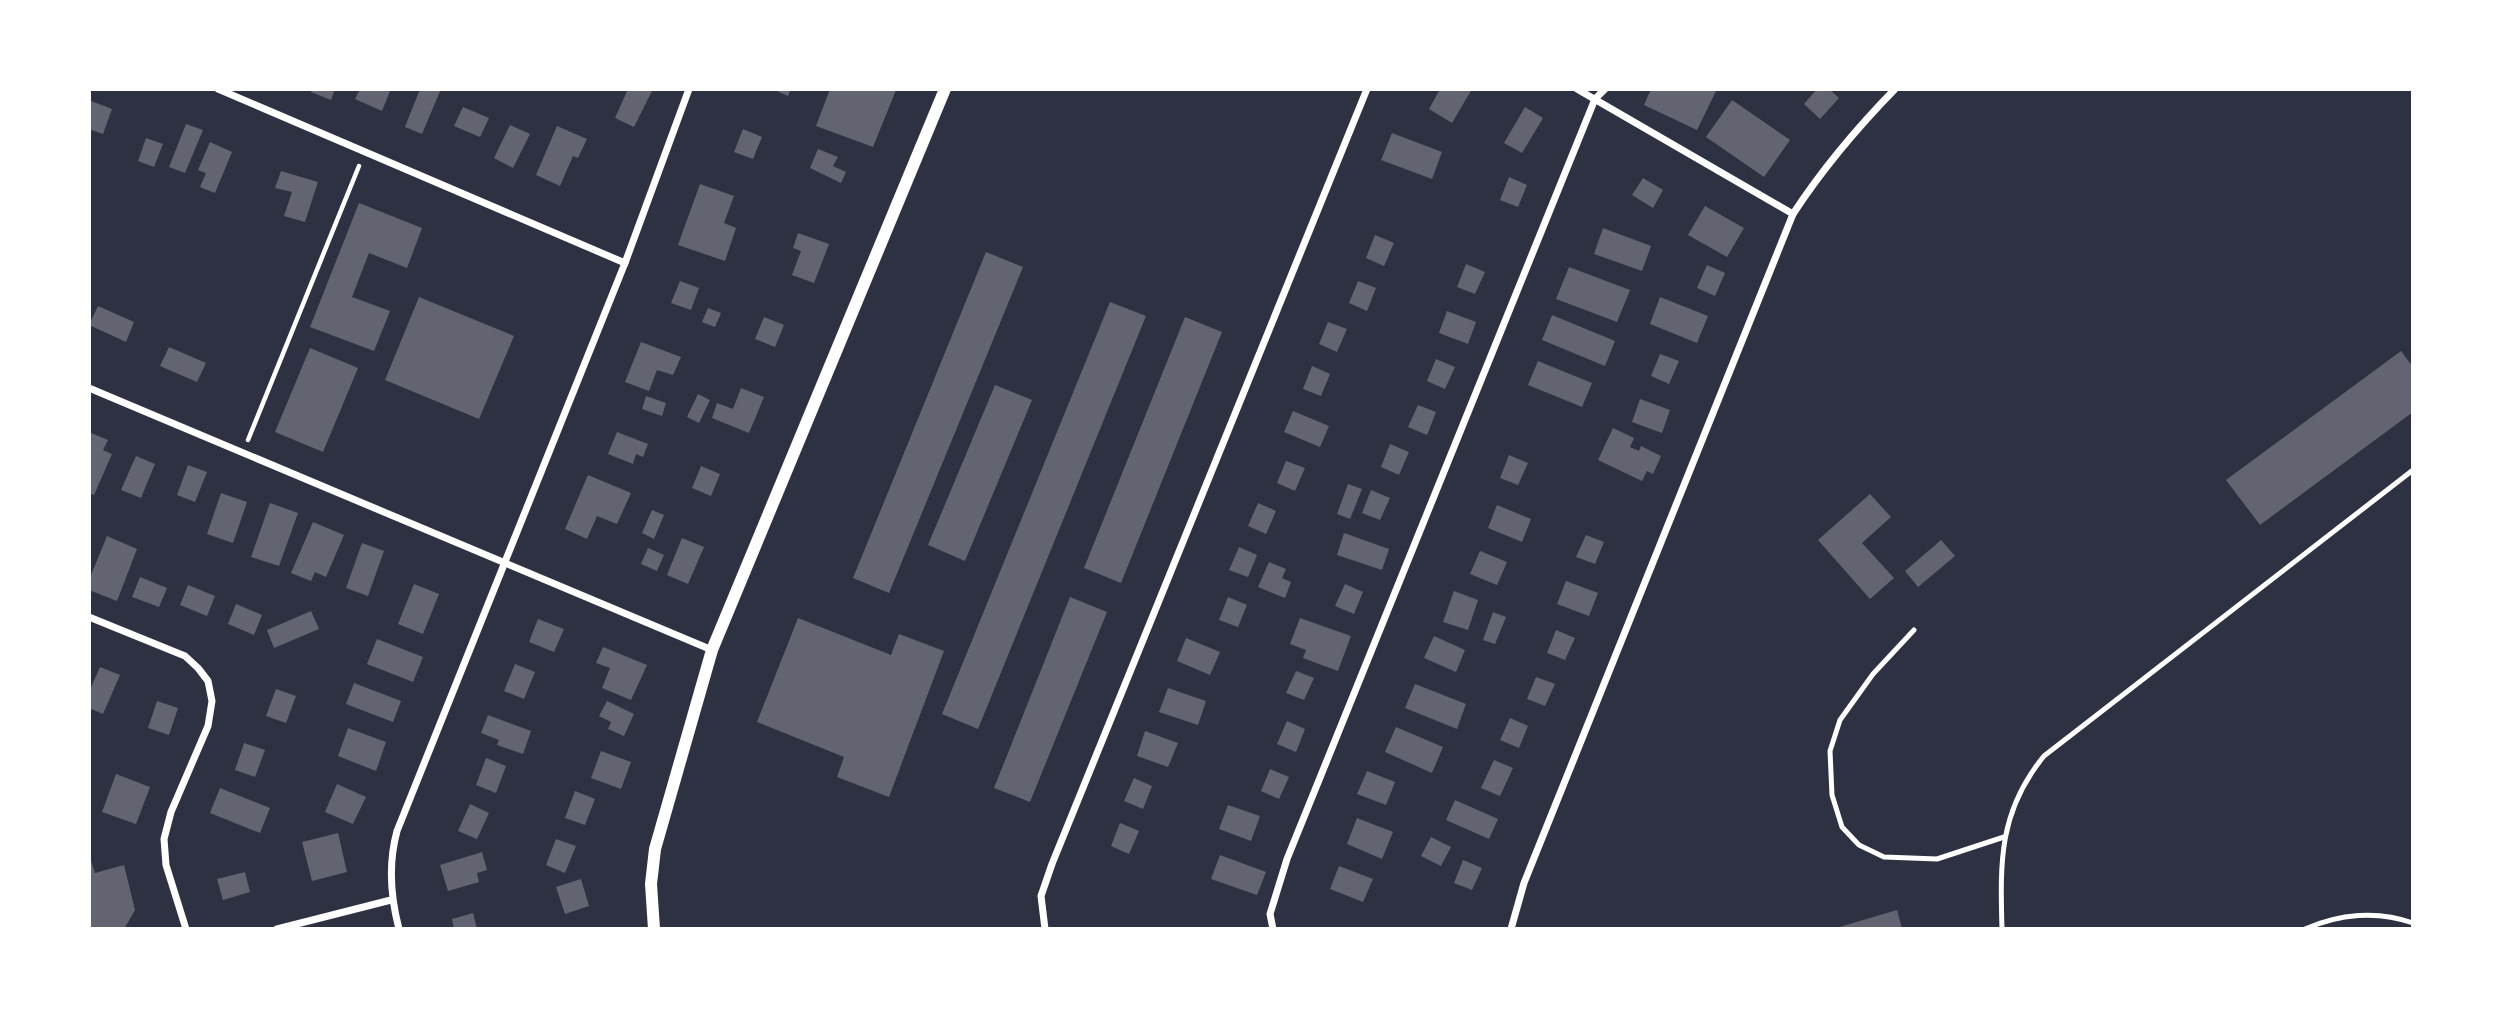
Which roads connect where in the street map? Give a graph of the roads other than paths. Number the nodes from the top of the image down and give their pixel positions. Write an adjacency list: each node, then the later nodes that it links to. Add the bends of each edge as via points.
1 (218, 89): 10 (street)
2 (689, 89): 10 (street)
3 (945, 89): 16 (street)
4 (1367, 89): 24 (street, via 1052,864 1041,896)
5 (1577, 89): 8 (street)
6 (1605, 89): 8 (street)
7 (1895, 89): 9 (street, via 1820,172)
8 (1595, 99): 9 (street); 25 (street, via 1287,859 1270,914)
9 (1793, 214): 26 (street, via 1524,883)
10 (625, 263): 13 (street)
11 (89, 388): 13 (street)
12 (2413, 470): 17 (lane, via 2044,756 2022,787)
13 (506, 564): 16 (street); 18 (street, via 397,831)
14 (89, 617): 20 (street, via 185,656 208,681 212,701 208,726 171,811 164,839 166,865)
15 (1914, 630): 17 (lane, via 1873,674 1840,720 1830,751 1832,796 1842,827 1859,845 1884,857 1937,859)
16 (712, 650): 23 (street, via 655,849 651,884)
17 (2004, 837): 27 (lane)
18 (391, 900): 21 (street); 22 (street)
19 (2413, 923): 28 (lane, via 2395,916 2360,915 2333,918)
20 (186, 929)
21 (276, 929)
22 (400, 929)
23 (654, 929)
24 (1045, 929)
25 (1273, 929)
26 (1511, 929)
27 (2002, 929)
28 (2305, 929)

